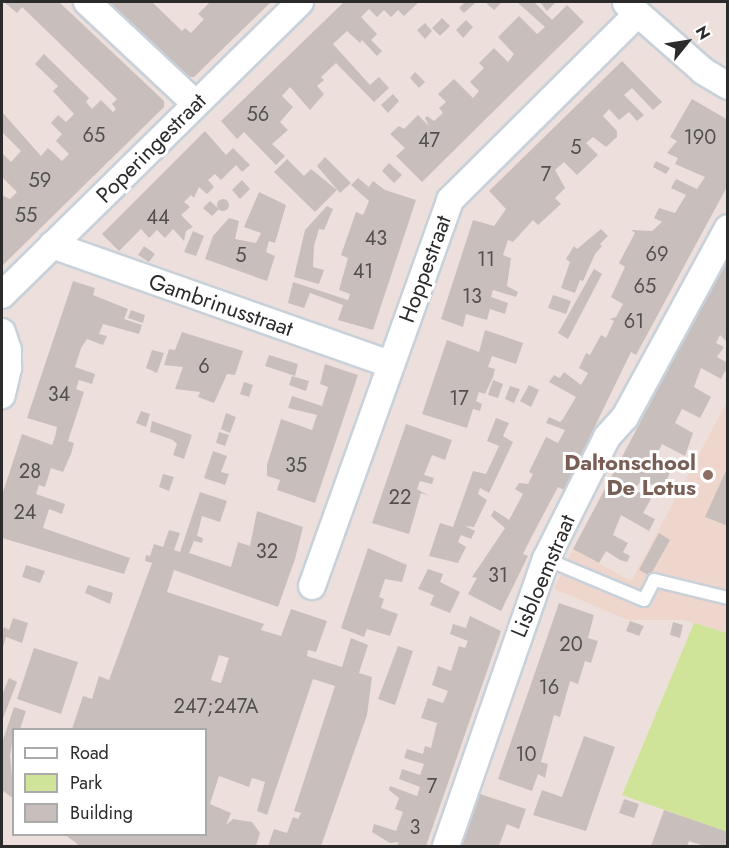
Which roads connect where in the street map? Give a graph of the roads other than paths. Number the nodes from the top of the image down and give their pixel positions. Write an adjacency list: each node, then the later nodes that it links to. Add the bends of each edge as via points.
1 (87, 2): 5 (street)
2 (300, 2): 5 (street, Poperingestraat)
3 (630, 8): 4 (street); 10 (street, Hoppestraat, via 450,200)
4 (728, 86)
5 (196, 104): 7 (street, Poperingestraat)
6 (728, 228): 12 (street, Lisbloemstraat, via 625,417 607,437)
7 (52, 245): 8 (street, Poperingestraat); 10 (street, Gambrinusstraat)
8 (2, 295)
9 (2, 332): 11 (street, via 8,350)
10 (390, 364): 13 (street, Hoppestraat)
11 (2, 395)
12 (546, 559): 14 (lane, via 644,600 654,580); 15 (street, Lisbloemstraat)
13 (312, 586)
14 (728, 598)
15 (446, 846)

